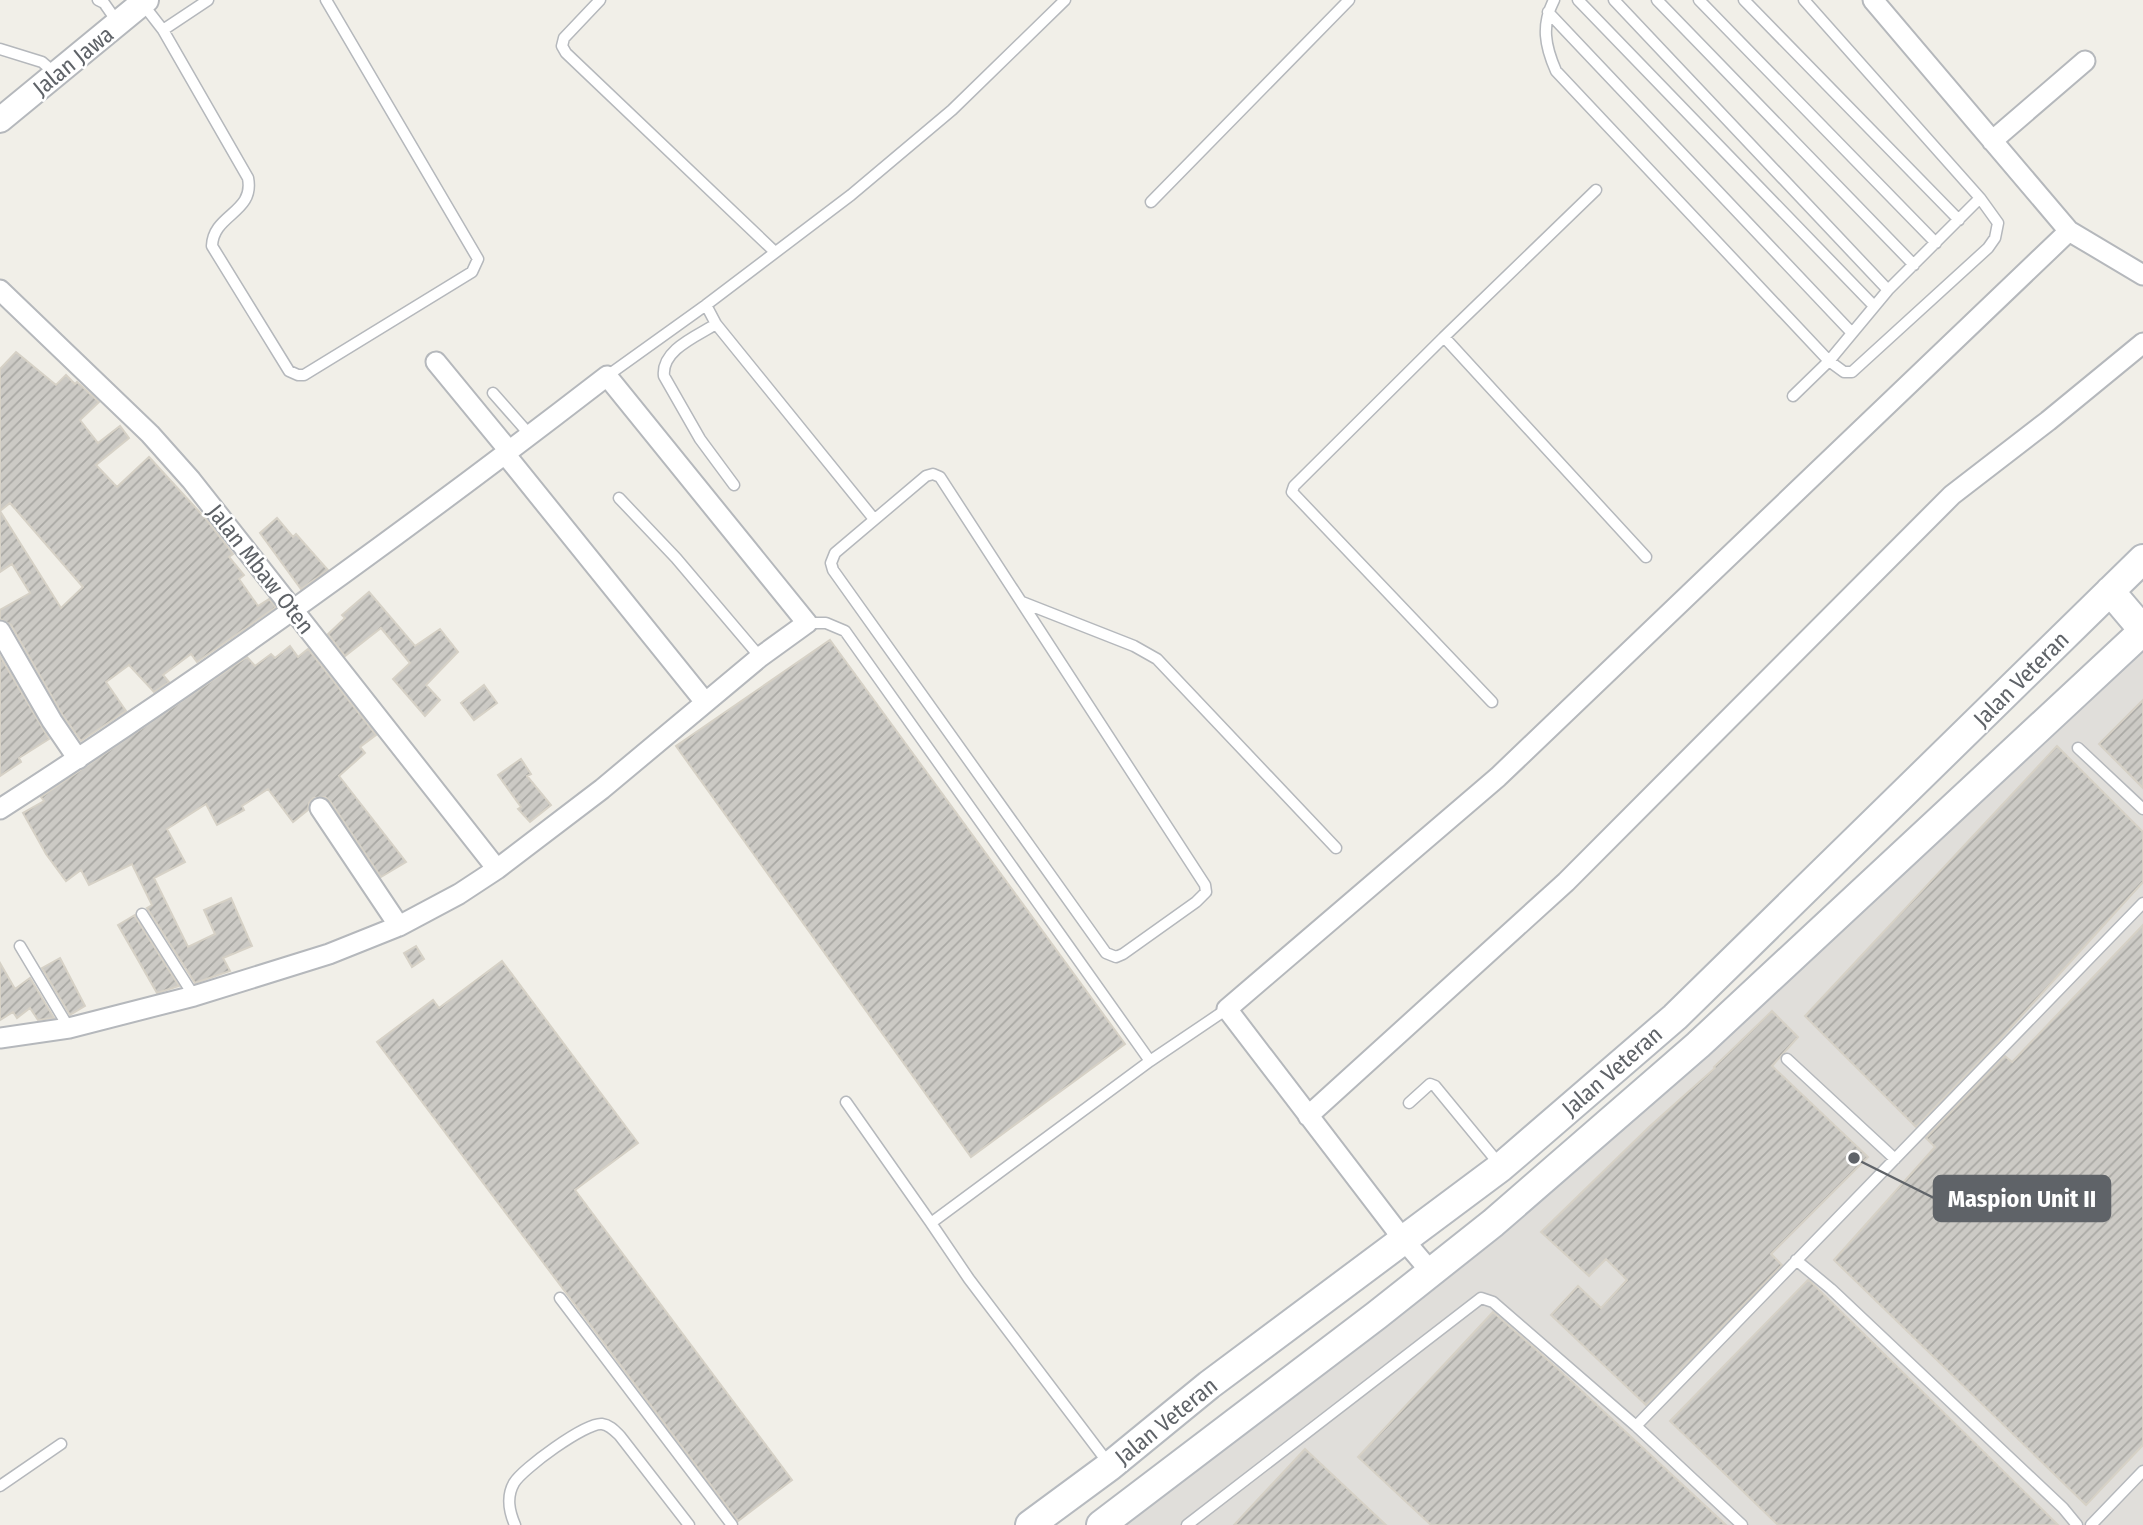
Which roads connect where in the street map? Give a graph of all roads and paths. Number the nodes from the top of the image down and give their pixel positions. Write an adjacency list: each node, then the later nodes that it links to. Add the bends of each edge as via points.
1 (98, 0): 17 (lane)
2 (208, 0): 18 (lane)
3 (326, 0): 18 (lane, via 478,259 472,272 304,375 289,371 212,246 214,234 245,202 250,186)
4 (600, 0): 30 (lane, via 564,38 566,53)
5 (1065, 0): 30 (lane, via 952,110)
6 (1349, 0): 26 (lane)
7 (1554, 0): 16 (lane)
8 (1578, 0): 36 (lane)
9 (1614, 0): 34 (lane)
10 (1657, 0): 31 (lane)
11 (1699, 0): 29 (lane)
12 (1744, 0): 27 (lane)
13 (1804, 0): 25 (lane)
14 (1874, 0): 23 (street)
15 (142, 1): 17 (street, Jalan Jawa); 18 (lane)
16 (1548, 12): 38 (lane); 41 (lane, via 1546,45 1556,71)
17 (119, 23): 21 (street, Jalan Jawa)
18 (163, 30)
19 (0, 49): 21 (lane, via 42,62)
20 (2085, 61): 23 (street)
21 (56, 75): 22 (street, Jalan Jawa)
22 (0, 120)
23 (1992, 141): 28 (street)
24 (1596, 190): 39 (lane)
25 (1980, 198): 27 (lane); 41 (lane, via 1998,223 1995,238 1978,260 1852,372 1844,372)
26 (1151, 202)
27 (1959, 220): 29 (lane)
28 (2069, 231): 32 (street); 74 (street, via 1499,777)
29 (1936, 243): 31 (lane)
30 (775, 252): 35 (lane)
31 (1914, 265): 34 (lane)
32 (2143, 275)
33 (0, 290): 55 (street, Jalan Mbaw Oten, via 183,471)
34 (1888, 290): 36 (lane)
35 (706, 305): 37 (lane); 43 (lane)
36 (1874, 306): 38 (lane)
37 (716, 324): 48 (lane, via 667,356 664,376 700,439); 50 (lane)
38 (1852, 333): 41 (lane)
39 (1444, 337): 51 (lane); 61 (lane, via 1292,492)
40 (2143, 343): 81 (street, via 1952,495 1566,882)
41 (1829, 360): 45 (lane)
42 (436, 362): 47 (street)
43 (607, 376): 46 (street); 56 (street)
44 (493, 393): 46 (lane)
45 (1793, 396)
46 (530, 435): 47 (street)
47 (508, 453): 55 (street); 60 (street)
48 (734, 485)
49 (619, 498): 59 (lane)
50 (874, 519): 54 (lane, via 926,477 940,477); 54 (lane, via 835,553 833,570 1106,953 1116,957 1196,902 1206,892 1205,885)
51 (1646, 557)
52 (2143, 559): 53 (main road, Jalan Veteran)
53 (2110, 590): 57 (main road); 83 (main road, Jalan Veteran, via 1675,1017)
54 (1022, 602): 67 (lane, via 1157,659)
55 (293, 611): 63 (street); 68 (street, Jalan Mbaw Oten)
56 (800, 616): 59 (street); 78 (lane, via 845,631)
57 (2143, 630): 87 (main road, Jalan Veteran, via 1698,1045)
58 (0, 631): 63 (street)
59 (760, 657): 60 (street)
60 (699, 693): 68 (street, via 602,789)
61 (1492, 702)
62 (2078, 748): 66 (lane)
63 (78, 759): 65 (street)
64 (320, 808): 71 (street)
65 (0, 809)
66 (2143, 809)
67 (1336, 848)
68 (497, 869): 71 (street)
69 (2143, 903): 82 (lane)
70 (142, 914): 73 (lane)
71 (399, 926): 73 (street, via 329,954)
72 (20, 946): 75 (lane)
73 (191, 991): 75 (street)
74 (1227, 1009): 78 (lane); 81 (street)
75 (66, 1022): 76 (street)
76 (0, 1038)
77 (1787, 1059): 82 (lane)
78 (1150, 1061): 84 (lane)
79 (846, 1102): 84 (lane)
80 (1409, 1103): 83 (lane, via 1430,1084 1435,1086)
81 (1308, 1116): 85 (street)
82 (1895, 1159): 86 (lane)
83 (1501, 1167): 85 (main road, Jalan Veteran)
84 (931, 1223): 91 (lane)
85 (1403, 1239): 87 (street); 91 (main road, Jalan Veteran)
86 (1796, 1260): 89 (lane); 101 (lane)
87 (1431, 1272): 99 (main road, Jalan Veteran)
88 (560, 1298): 97 (lane)
89 (1636, 1426): 94 (lane, via 1493,1301 1481,1298); 100 (lane)
90 (61, 1444): 93 (lane)
91 (1110, 1466): 98 (main road, Jalan Veteran)
92 (2143, 1471): 102 (lane)
93 (0, 1486)
94 (1191, 1524)
95 (515, 1525): 96 (lane, via 509,1500 523,1472 583,1429 601,1424 620,1436)
96 (689, 1525)
97 (732, 1525)
98 (1030, 1525)
99 (1101, 1525)
100 (1742, 1525)
101 (2077, 1525)
102 (2091, 1525)

